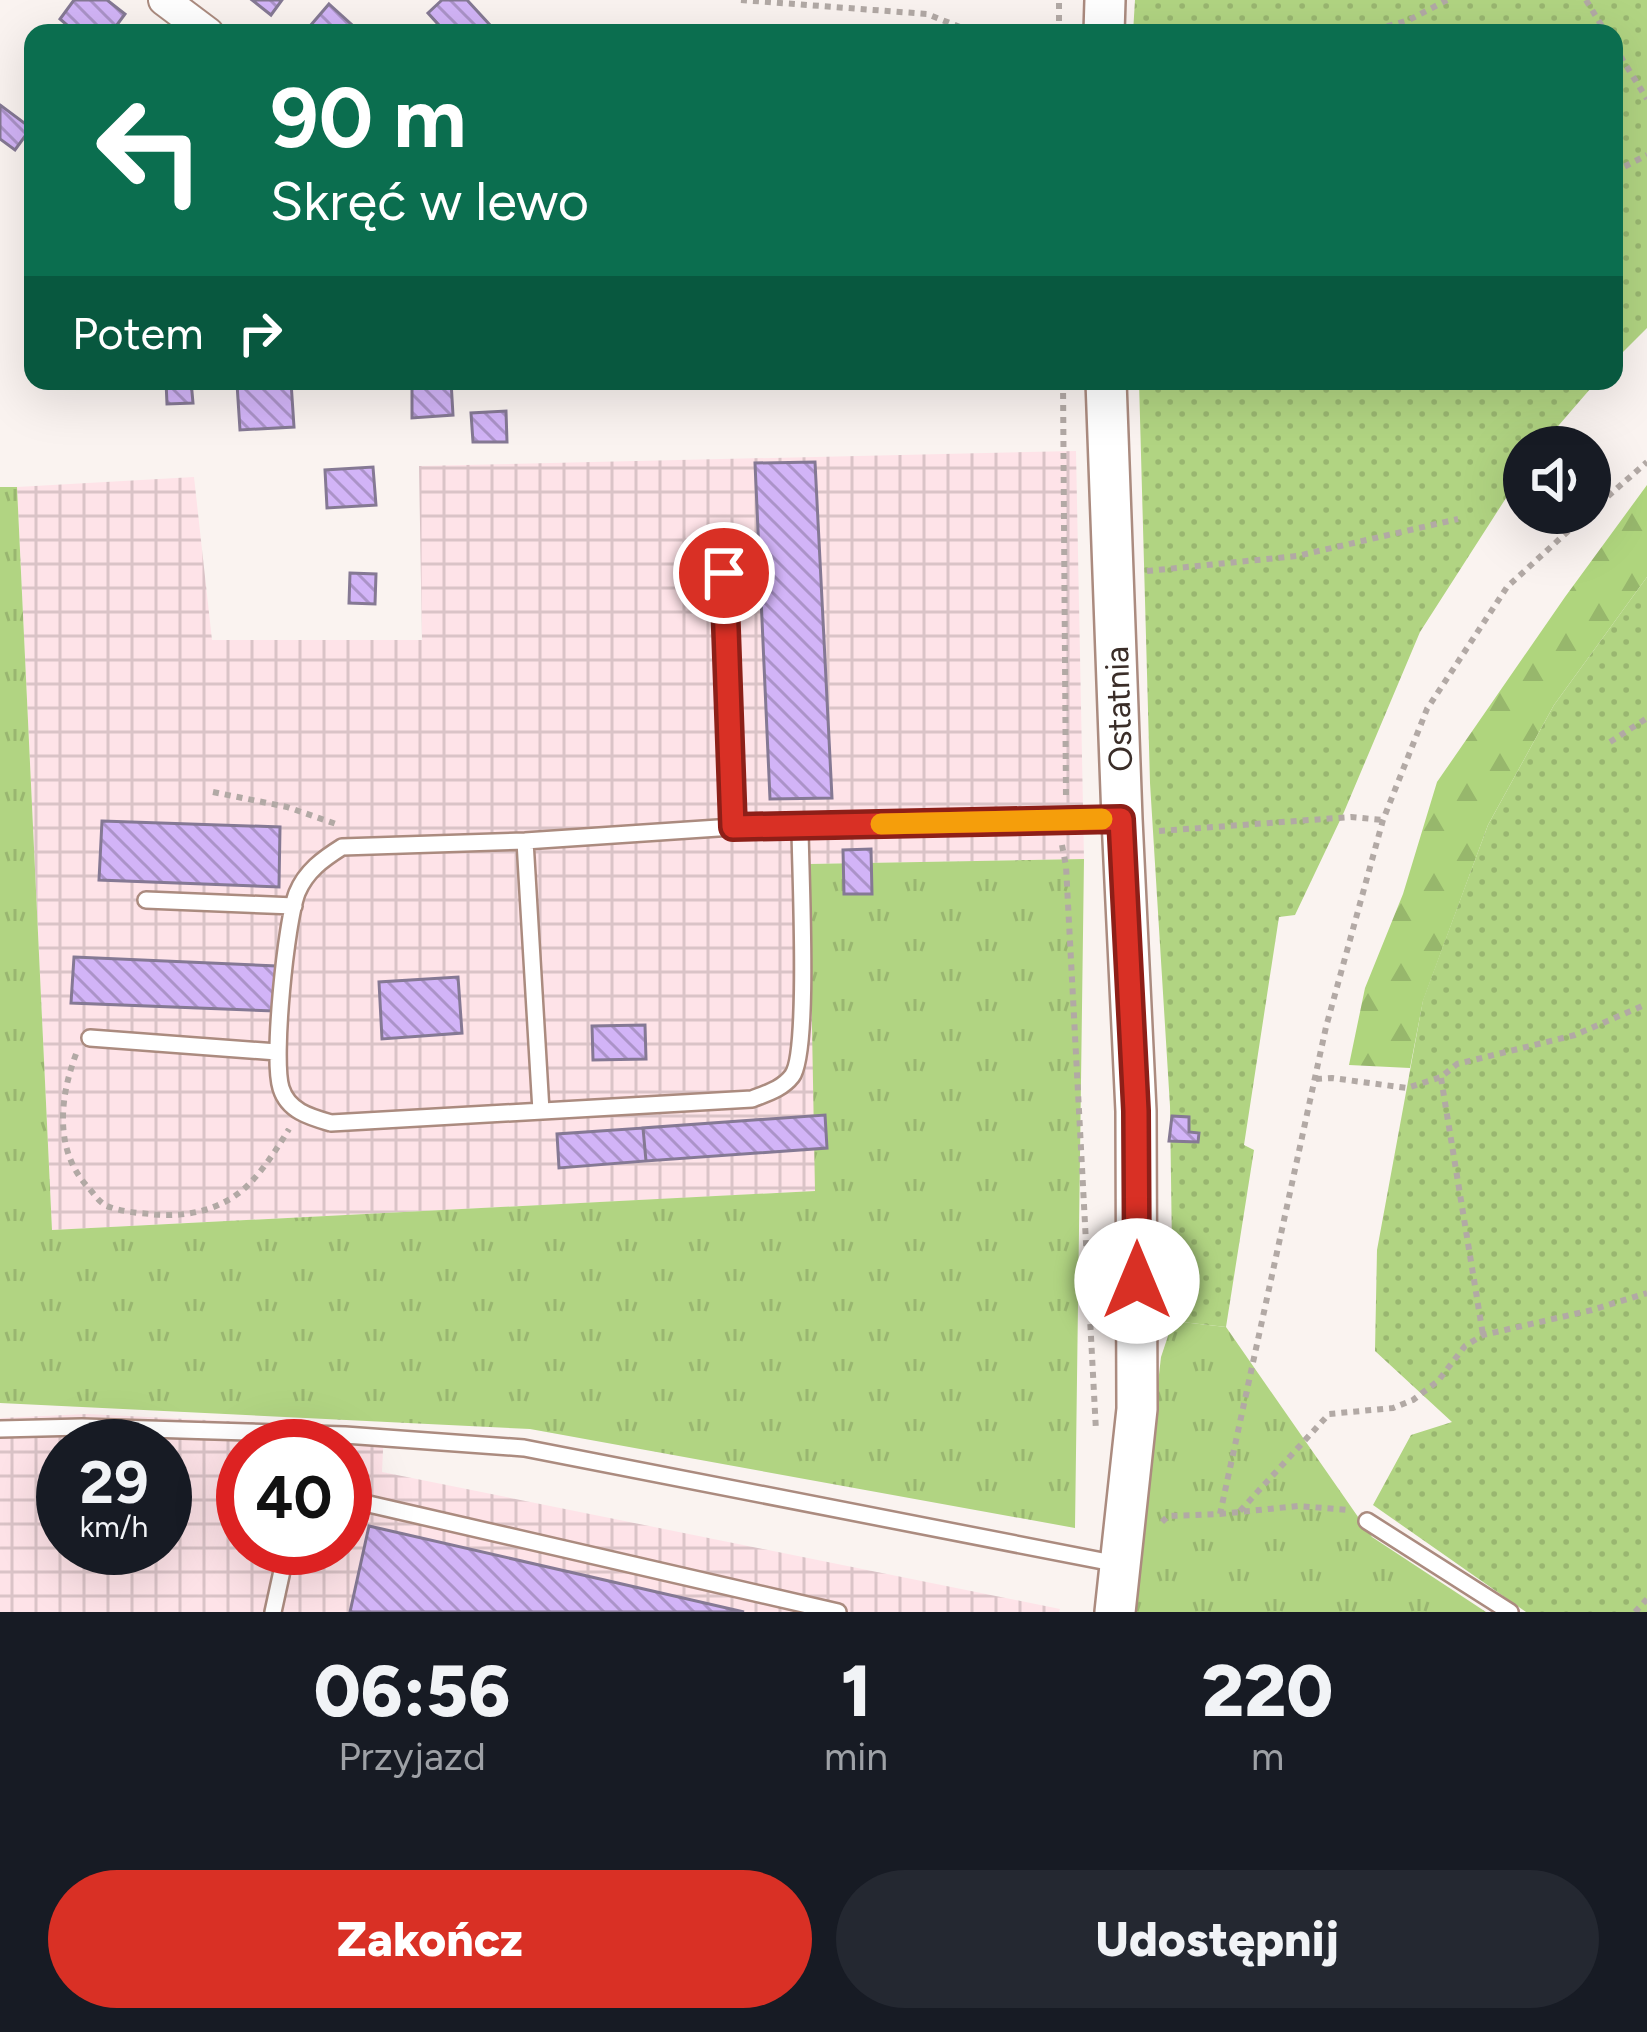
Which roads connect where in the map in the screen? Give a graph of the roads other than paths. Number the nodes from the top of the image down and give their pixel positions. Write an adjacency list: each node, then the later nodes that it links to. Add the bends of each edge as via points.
1 (164, 0): 2 (street)
2 (196, 24)
3 (1107, 390): 6 (street, Ostatnia)
4 (724, 573): 7 (lane)
5 (800, 826): 6 (lane, via 1060,820); 7 (lane); 13 (lane, via 796,1073 752,1099)
6 (1131, 826): 17 (street, Ostatnia, via 1137,1409)
7 (733, 827): 8 (lane)
8 (525, 841): 10 (lane, via 342,848 319,861); 13 (lane)
9 (146, 900): 10 (lane)
10 (294, 905): 12 (lane)
11 (90, 1038): 12 (lane)
12 (277, 1052): 13 (lane, via 281,1090 299,1114 331,1124)
13 (541, 1111)
14 (0, 1429): 17 (lane, via 345,1435 524,1448)
15 (372, 1505): 20 (lane)
16 (1367, 1521): 22 (lane)
17 (1121, 1564): 21 (street, Ostatnia)
18 (281, 1575): 19 (lane)
19 (273, 1612)
20 (838, 1612)
21 (1114, 1612)
22 (1510, 1612)

